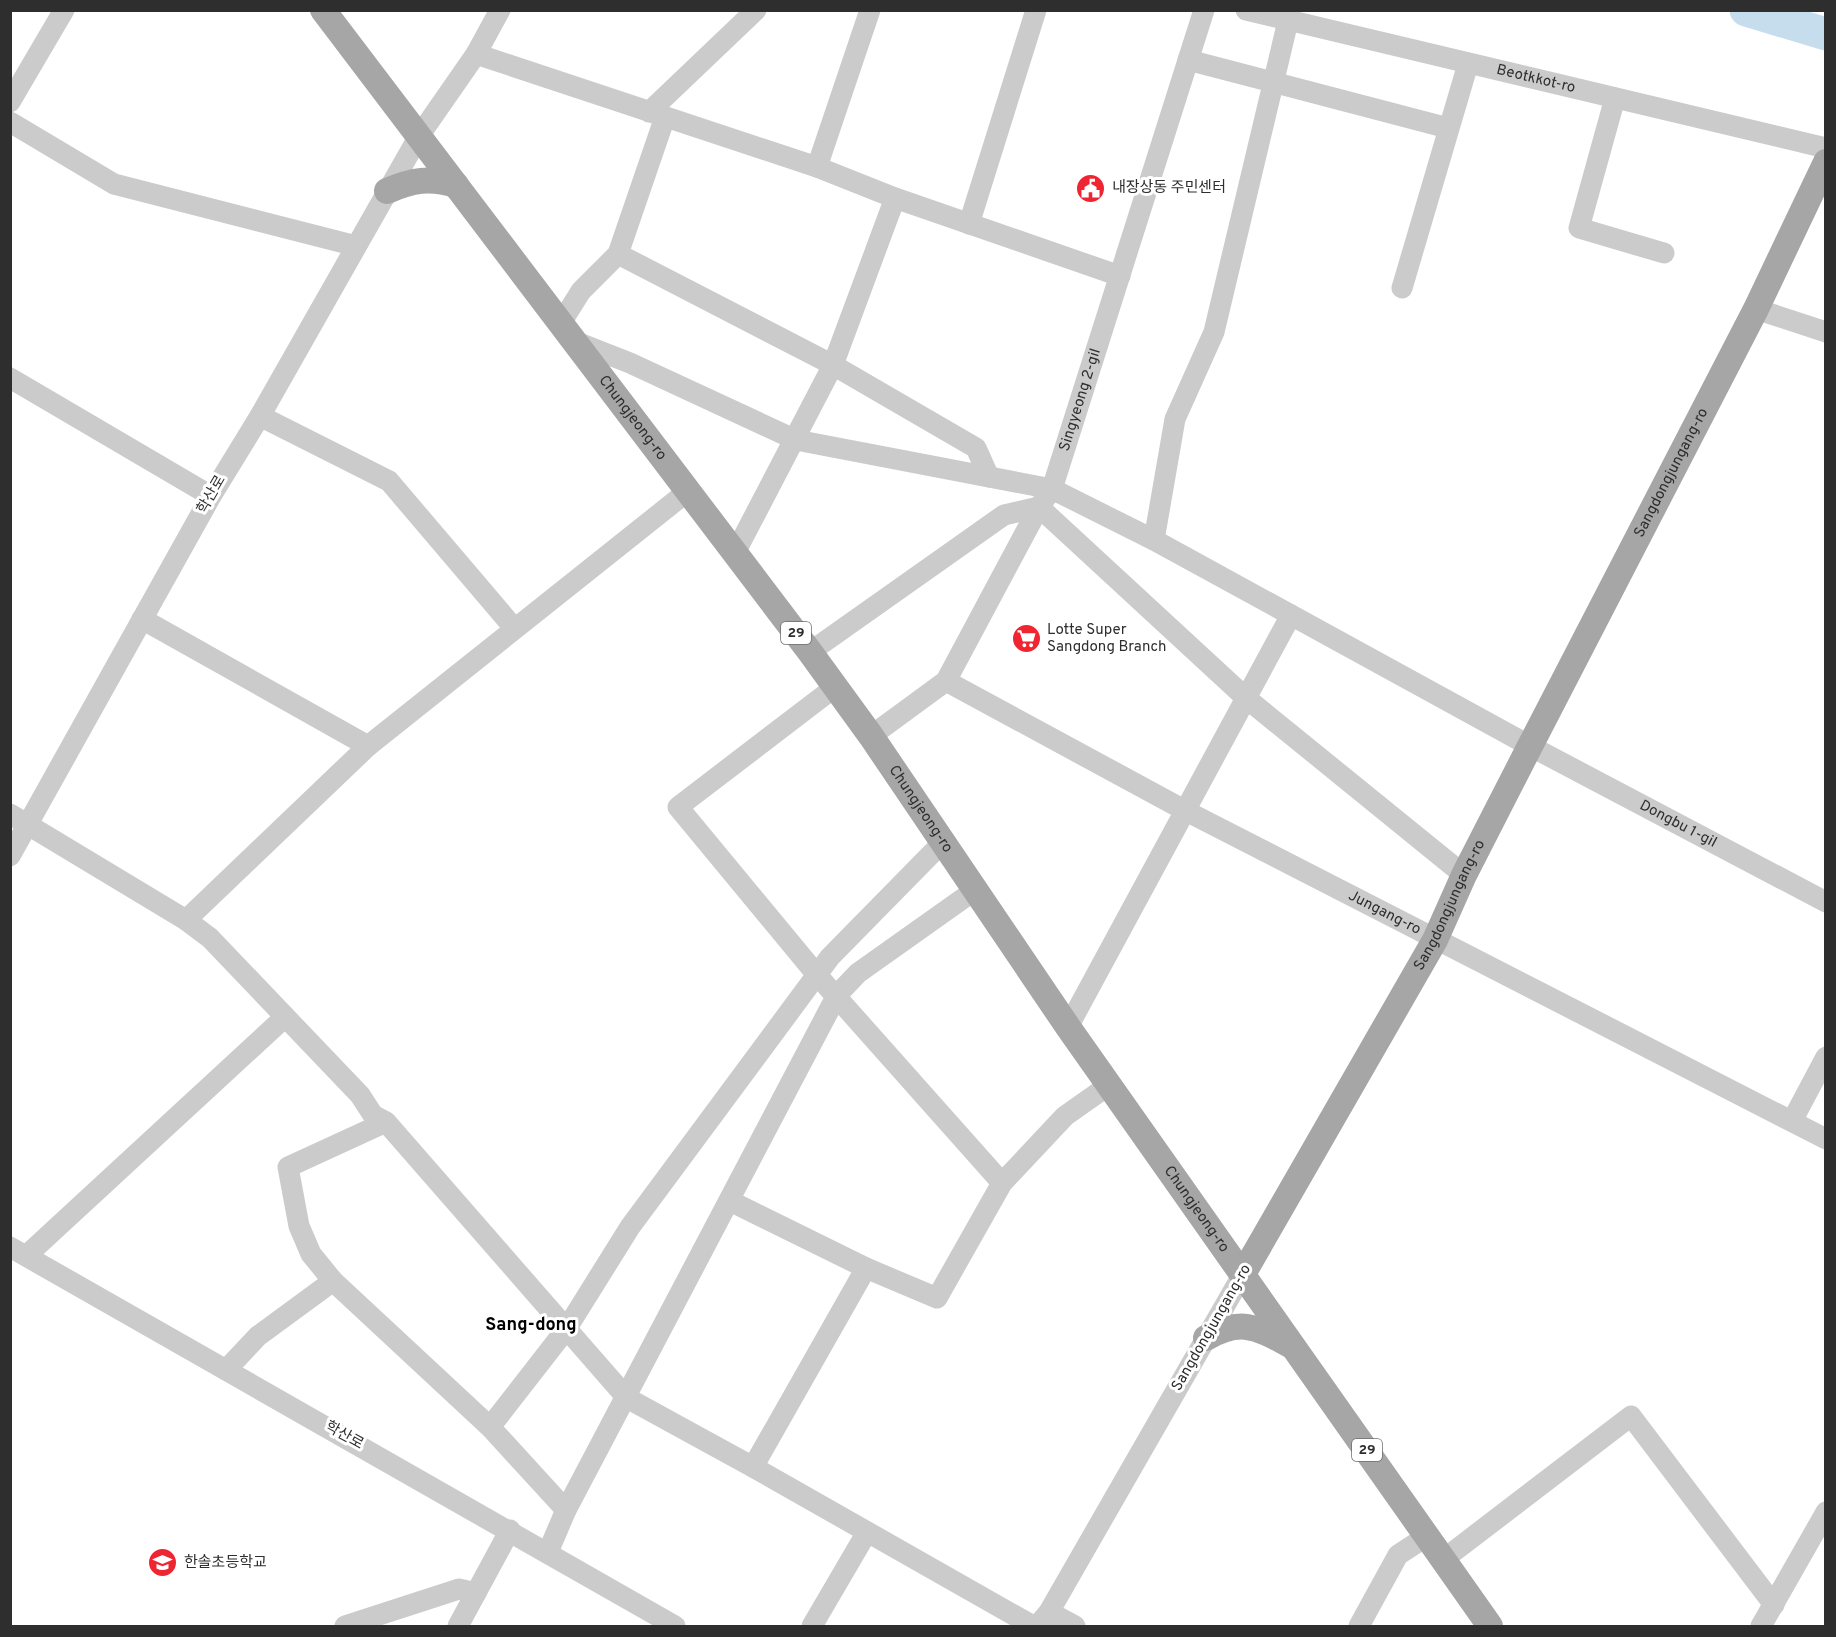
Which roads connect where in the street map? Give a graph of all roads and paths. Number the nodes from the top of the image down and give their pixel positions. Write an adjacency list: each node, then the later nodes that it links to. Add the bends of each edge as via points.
1 (64, 10): 15 (street)
2 (323, 10): 19 (main road, Chungjeong-ro / 29)
3 (500, 10): 10 (street, 학산로)
4 (756, 10): 16 (street)
5 (870, 10): 22 (street)
6 (1036, 10): 26 (street)
7 (1204, 10): 11 (street, Singyeong 2-gil)
8 (1246, 10): 9 (street, Beotkkot-ro)
9 (1287, 21): 12 (street, Beotkkot-ro); 13 (street)
10 (476, 54): 16 (street); 19 (street, 학산로)
11 (1188, 60): 13 (street); 30 (street, Singyeong 2-gil)
12 (1468, 64): 14 (street, Beotkkot-ro); 18 (street)
13 (1273, 82): 18 (street); 44 (street, via 1214,332 1174,419)
14 (1615, 98): 20 (street, Beotkkot-ro); 28 (street, via 1579,228)
15 (10, 102)
16 (657, 114): 22 (street); 29 (street)
17 (10, 122): 27 (street, via 114,184)
18 (1448, 128): 31 (street)
19 (418, 136): 23 (main road, Chungjeong-ro / 29); 24 (street, 학산로)
20 (1826, 148)
21 (1826, 162): 32 (main road, Sangdongjungang-ro)
22 (817, 167): 25 (street)
23 (456, 185): 24 (main road, via 435,178); 33 (main road, Chungjeong-ro / 29)
24 (387, 191): 27 (street, 학산로)
25 (895, 198): 26 (street); 35 (street)
26 (969, 224): 30 (street)
27 (356, 246): 37 (street, 학산로)
28 (1664, 253)
29 (618, 254): 33 (street, via 581,291); 35 (street)
30 (1120, 276): 40 (street, Singyeong 2-gil)
31 (1402, 288)
32 (1756, 309): 34 (street); 55 (main road, Sangdongjungang-ro)
33 (567, 332): 38 (street, Dongbu 1-gil); 41 (main road, Chungjeong-ro / 29)
34 (1826, 332)
35 (833, 365): 38 (street); 39 (street, via 976,448)
36 (10, 378): 42 (street)
37 (260, 416): 42 (street, 학산로); 48 (street, via 388,481)
38 (796, 440): 39 (street, Dongbu 1-gil); 45 (street)
39 (989, 477): 40 (street, Dongbu 1-gil)
40 (1052, 489): 43 (street, Singyeong 2-gil); 44 (street, Dongbu 1-gil)
41 (688, 491): 45 (main road, Chungjeong-ro / 29); 48 (street)
42 (211, 496): 47 (street, 학산로)
43 (1039, 507): 49 (street, via 1004,514); 50 (street, Singyeong 2-gil); 52 (street)
44 (1154, 540): 46 (street, Dongbu 1-gil)
45 (735, 553): 49 (main road, Chungjeong-ro / 29)
46 (1291, 615): 52 (street); 55 (street, Dongbu 1-gil)
47 (142, 619): 54 (street); 57 (street, 학산로)
48 (514, 628): 54 (street)
49 (810, 652): 51 (main road, Chungjeong-ro / 29)
50 (946, 681): 53 (street, Singyeong 2-gil); 56 (street, Jungang-ro)
51 (835, 687): 53 (main road, Chungjeong-ro / 29); 65 (street, via 678,807)
52 (1246, 698): 56 (street); 60 (street)
53 (871, 736): 58 (main road, Chungjeong-ro / 29)
54 (368, 746): 63 (street)
55 (1530, 746): 60 (main road, Sangdongjungang-ro); 62 (street, Dongbu 1-gil)
56 (1186, 811): 64 (street, Jungang-ro); 68 (street)
57 (19, 820): 59 (street, 학산로); 63 (street)
58 (943, 842): 61 (main road, Chungjeong-ro / 29); 65 (street)
59 (10, 856)
60 (1464, 875): 64 (main road, Sangdongjungang-ro)
61 (975, 890): 66 (street, via 858,974); 68 (main road, Chungjeong-ro / 29)
62 (1826, 902)
63 (186, 920): 67 (street, via 210,938)
64 (1435, 940): 71 (street, Jungang-ro); 78 (main road, Sangdongjungang-ro)
65 (817, 975): 66 (street); 80 (street, via 630,1227)
66 (837, 995): 74 (street); 75 (street)
67 (285, 1017): 72 (street, via 360,1095 373,1115); 76 (street)
68 (1068, 1027): 70 (main road, Chungjeong-ro / 29)
69 (1826, 1057): 71 (street)
70 (1109, 1085): 74 (street, via 1065,1116); 78 (main road, Chungjeong-ro / 29)
71 (1792, 1121): 73 (street, Jungang-ro)
72 (386, 1122): 79 (street, via 288,1167 299,1226 311,1254); 80 (street)
73 (1826, 1139)
74 (1002, 1183): 77 (street, via 937,1299)
75 (730, 1201): 77 (street); 84 (street)
76 (18, 1252): 83 (street, 학산로)
77 (866, 1268): 86 (street)
78 (1243, 1274): 81 (street, Sangdongjungang-ro); 82 (main road, Chungjeong-ro / 29)
79 (333, 1281): 83 (street, via 258,1336); 85 (street)
80 (567, 1328): 84 (street); 85 (street)
81 (1206, 1338): 82 (main road, via 1224,1327 1242,1325 1262,1330); 96 (street, Sangdongjungang-ro)
82 (1295, 1347): 91 (main road, Chungjeong-ro / 29)
83 (226, 1370): 89 (street, 학산로)
84 (627, 1398): 86 (street); 87 (street)
85 (490, 1427): 87 (street)
86 (753, 1467): 90 (street)
87 (566, 1510): 92 (street)
88 (1826, 1512): 95 (street)
89 (510, 1530): 92 (street, 학산로); 94 (street)
90 (867, 1532): 96 (street); 100 (street)
91 (1427, 1536): 93 (main road, Chungjeong-ro / 29); 102 (street, via 1398,1554)
92 (548, 1552): 99 (street, 학산로)
93 (1444, 1559): 95 (street, via 1631,1416); 103 (main road, Chungjeong-ro / 29)
94 (476, 1593): 97 (street, via 459,1589); 98 (street)
95 (1774, 1605): 104 (street)
96 (1040, 1622): 101 (street)
97 (345, 1626)
98 (458, 1626)
99 (675, 1626)
100 (812, 1626)
101 (1075, 1626)
102 (1359, 1626)
103 (1490, 1626)
104 (1761, 1626)

